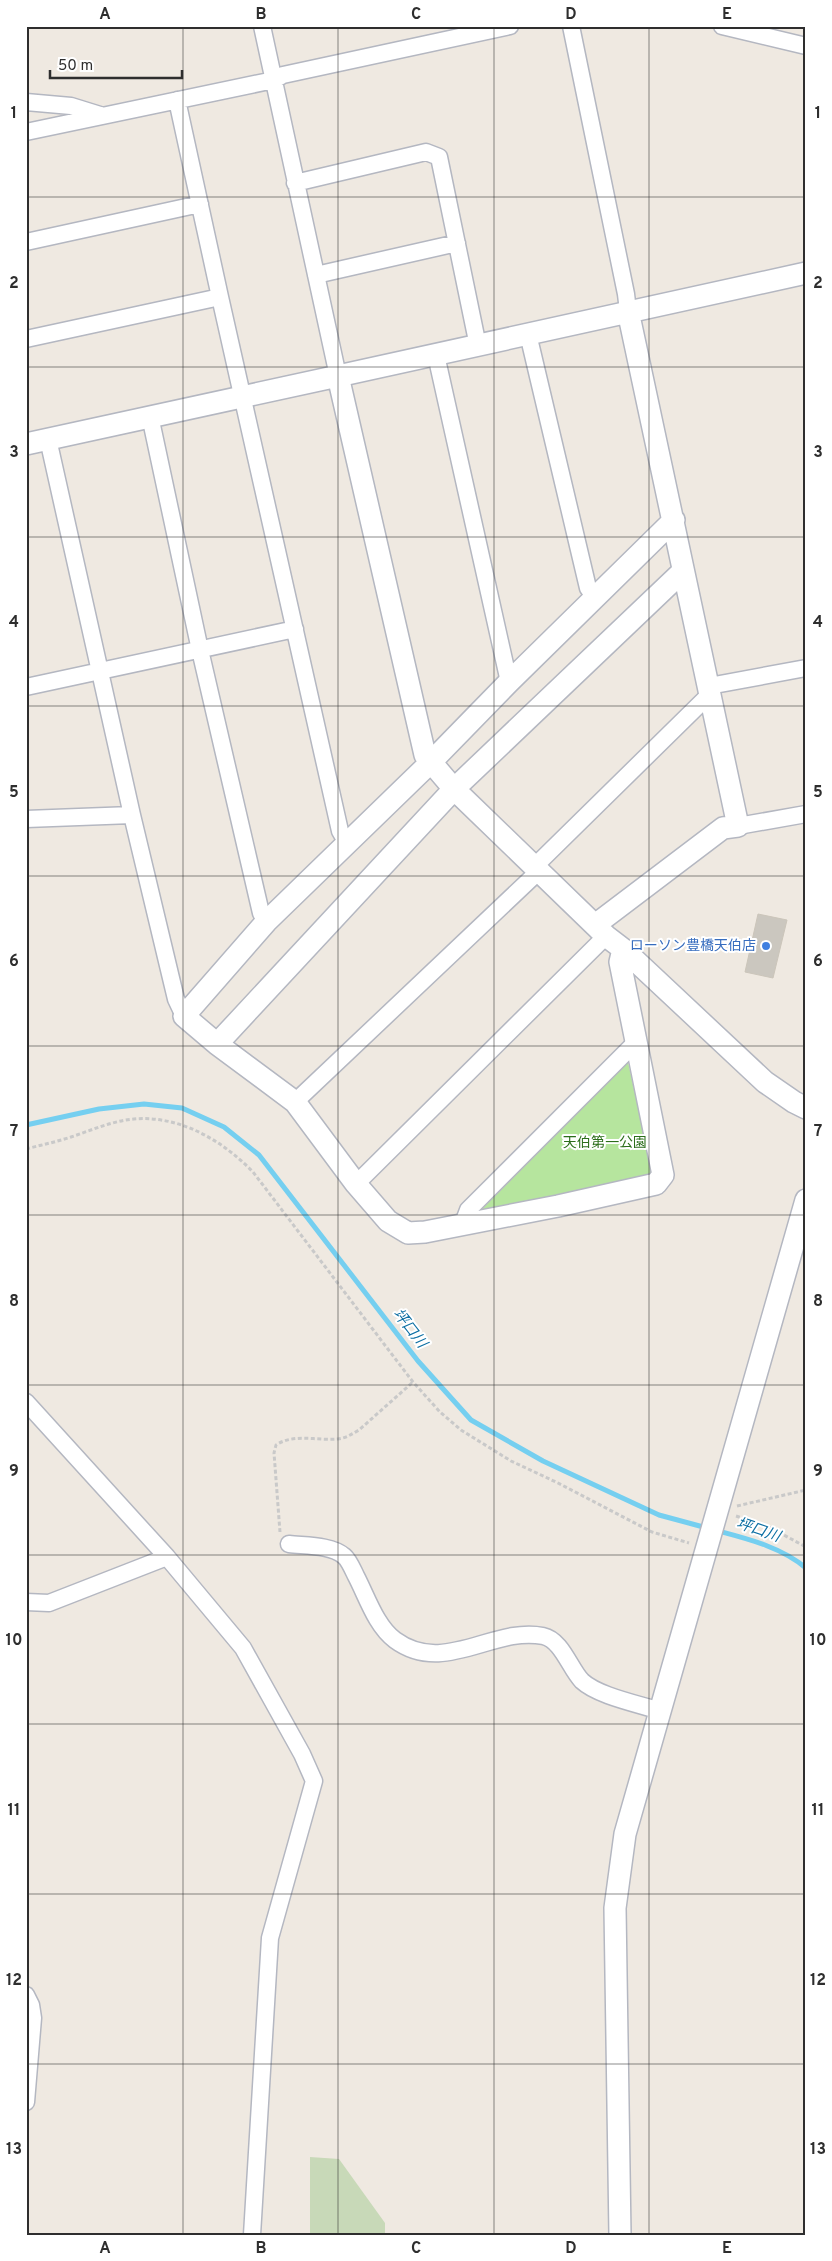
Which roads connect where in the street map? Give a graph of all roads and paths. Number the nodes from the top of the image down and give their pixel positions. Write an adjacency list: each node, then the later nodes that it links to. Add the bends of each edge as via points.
1 (262, 26): 6 (street)
2 (510, 26): 6 (street)
3 (571, 26): 18 (street)
4 (722, 26): 5 (street)
5 (806, 46)
6 (274, 80): 7 (street); 11 (street)
7 (177, 100): 9 (street); 12 (street)
8 (26, 102): 9 (street, via 72,106)
9 (100, 115): 10 (street)
10 (26, 132)
11 (295, 183): 14 (street, via 426,152 439,158); 16 (street)
12 (200, 204): 13 (street); 17 (street)
13 (26, 242)
14 (457, 243): 16 (street); 21 (street)
15 (806, 272): 18 (street)
16 (316, 275): 23 (street)
17 (220, 297): 20 (street); 24 (street)
18 (628, 311): 19 (street); 28 (street)
19 (528, 334): 21 (street); 30 (street, via 588,588)
20 (26, 339)
21 (478, 346): 22 (street)
22 (436, 355): 23 (street); 35 (street)
23 (338, 376): 24 (street); 38 (street, via 425,755)
24 (243, 396): 25 (street); 31 (street)
25 (150, 416): 26 (street); 32 (street)
26 (48, 440): 27 (street); 34 (street)
27 (26, 444)
28 (674, 520): 29 (street); 30 (street)
29 (683, 571): 37 (street); 39 (street)
30 (595, 598): 35 (street)
31 (295, 629): 32 (street); 44 (street, via 340,831)
32 (200, 650): 34 (street); 46 (street, via 260,913)
33 (806, 668): 37 (street)
34 (100, 672): 36 (street); 42 (street)
35 (509, 682): 38 (street)
36 (26, 688)
37 (710, 690): 43 (street); 45 (street)
38 (431, 762): 39 (street); 44 (street)
39 (454, 789): 45 (street); 51 (street)
40 (806, 814): 43 (street)
41 (27, 815): 42 (street)
42 (132, 815): 49 (street, via 176,999)
43 (738, 826): 47 (street, via 723,828)
44 (348, 843): 46 (street)
45 (537, 869): 47 (street); 52 (street)
46 (266, 922): 49 (street)
47 (601, 930): 48 (street); 55 (street)
48 (623, 949): 50 (street, via 620,962); 53 (street, via 765,1082)
49 (184, 1016): 51 (street)
50 (635, 1043): 57 (street, via 468,1210); 57 (street, via 663,1175 656,1184)
51 (217, 1044): 52 (street)
52 (295, 1102): 55 (street)
53 (806, 1108)
54 (26, 1148): 58 (path, via 135,1119 184,1126 222,1144 253,1172)
55 (356, 1184): 57 (street, via 388,1221 408,1233)
56 (806, 1200): 61 (street)
57 (462, 1226)
58 (413, 1382): 62 (path, via 349,1436 289,1439 276,1446 279,1529 281,1537); 63 (path, via 461,1430 511,1461 652,1532)
59 (26, 1402): 65 (street)
60 (806, 1490): 61 (path)
61 (717, 1511): 63 (street); 64 (path, via 769,1527)
62 (289, 1544): 67 (street, via 330,1549 345,1556 380,1623 395,1640 417,1651 444,1654 521,1635 544,1636 556,1645 582,1682 599,1691)
63 (707, 1545): 67 (street)
64 (806, 1547)
65 (167, 1557): 66 (street, via 49,1603); 70 (street, via 243,1648 314,1781 270,1938)
66 (26, 1602)
67 (660, 1710): 71 (street, via 625,1834 615,1908)
68 (26, 1995): 69 (street, via 32,2005 33,2018)
69 (26, 2102)
70 (252, 2235)
71 (620, 2235)

